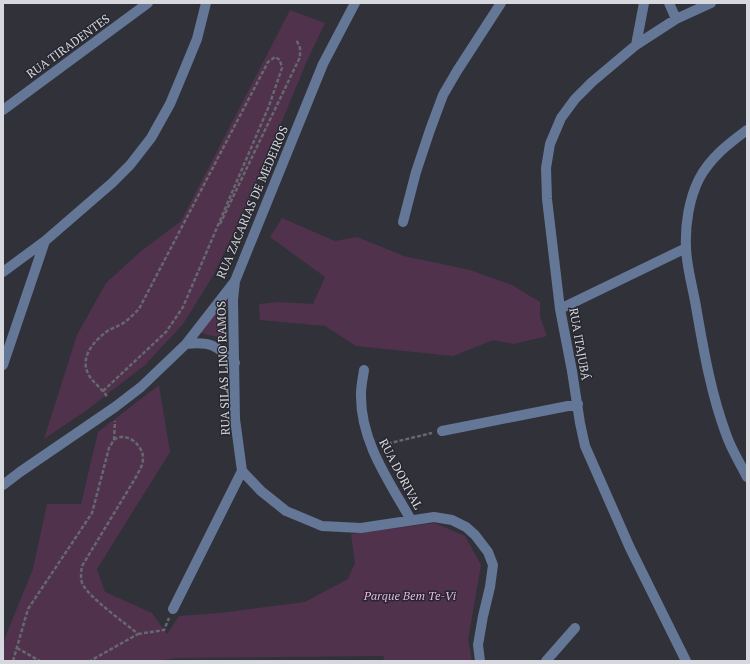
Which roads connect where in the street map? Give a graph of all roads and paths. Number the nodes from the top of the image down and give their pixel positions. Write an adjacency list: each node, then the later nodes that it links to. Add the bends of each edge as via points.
1 (148, 3): 11 (street, RUA TIRADENTES)
2 (206, 3): 14 (street, via 197,39 184,73 151,138 112,184)
3 (355, 3): 18 (street, RUA ZACARIAS DE MEDEIROS, via 323,64)
4 (501, 3): 13 (street, via 443,96 416,172)
5 (644, 3): 10 (street)
6 (669, 3): 8 (street)
7 (710, 3): 8 (street, RUA ITAJUBÁ)
8 (676, 19): 10 (street, RUA ITAJUBÁ)
9 (296, 39): 16 (path, via 300,57)
10 (636, 45): 19 (street, RUA ITAJUBÁ, via 576,98 561,118 550,144 546,168 547,199)
11 (3, 110)
12 (747, 130): 15 (street, via 710,162 699,180 691,200)
13 (403, 222)
14 (45, 241): 17 (street); 22 (street)
15 (686, 248): 19 (street); 30 (street, via 715,400 726,435)
16 (203, 260): 16 (path, via 282,68 280,60 275,57 268,62 139,309 125,322 96,341 89,350 85,360 86,368 89,376 103,391 166,332 183,307)
17 (3, 272)
18 (235, 281): 20 (street, RUA ZACARIAS DE MEDEIROS); 21 (street, RUA SILAS LINO RAMOS)
19 (560, 309): 24 (street, RUA ITAJUBÁ)
20 (186, 344): 21 (street, via 210,344); 28 (street, RUA ZACARIAS DE MEDEIROS, via 141,387)
21 (235, 363): 27 (street, RUA SILAS LINO RAMOS, via 235,419)
22 (3, 365)
23 (364, 370): 26 (street, RUA DORIVAL, via 360,393 366,431)
24 (578, 404): 25 (street); 42 (street, RUA ITAJUBÁ, via 585,446 630,548)
25 (442, 431): 26 (path)
26 (372, 448): 32 (street, RUA DORIVAL)
27 (242, 471): 32 (street, via 286,511 322,526 361,528); 33 (street)
28 (20, 472): 29 (street); 31 (street, RUA ZACARIAS DE MEDEIROS)
29 (3, 475)
30 (747, 477)
31 (3, 485)
32 (411, 520): 40 (street, via 452,520 475,534 488,552 493,565 478,645)
33 (173, 609): 35 (path, via 164,630)
34 (575, 628): 41 (street)
35 (138, 634): 36 (path, via 95,598 83,584 81,574 82,566 142,464 142,450 135,441 125,437 114,440 109,448 92,513 28,609); 39 (path)
36 (17, 648): 37 (path); 38 (path)
37 (13, 661)
38 (40, 661)
39 (90, 661)
40 (480, 661)
41 (546, 661)
42 (686, 661)

